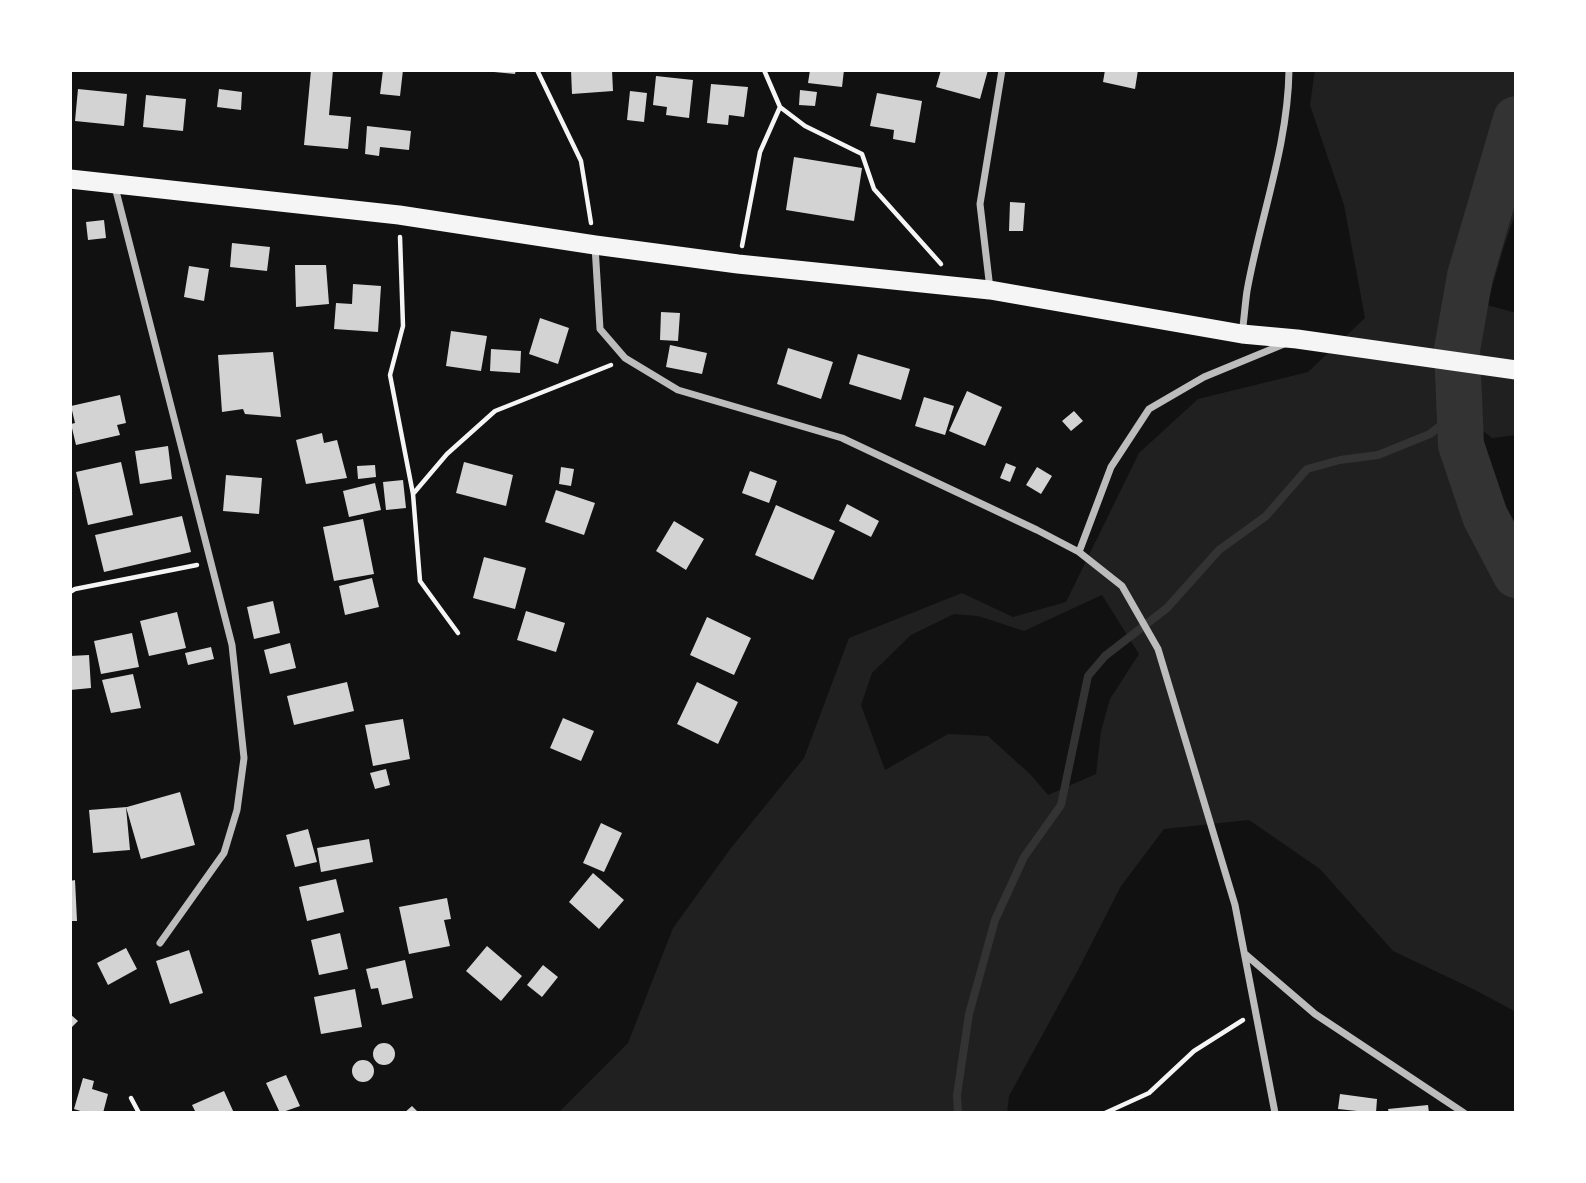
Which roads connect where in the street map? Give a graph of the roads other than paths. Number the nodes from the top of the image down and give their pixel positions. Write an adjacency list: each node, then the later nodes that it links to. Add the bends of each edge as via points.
1 (1002, 70): 6 (street, via 980,204)
2 (1289, 70): 7 (street, via 1279,154 1247,291)
3 (70, 179): 4 (highway)
4 (114, 183): 5 (highway, via 399,215); 11 (street, via 232,645 244,758 237,810 224,853)
5 (595, 245): 6 (highway); 10 (street, via 600,329 625,358 678,390 842,438)
6 (990, 290): 7 (highway)
7 (1242, 334): 8 (highway)
8 (1297, 339): 9 (highway); 10 (street, via 1204,377 1149,409 1111,467)
9 (1516, 370)
10 (1079, 552): 12 (street, via 1122,586 1158,649 1235,905)
11 (160, 943)
12 (1245, 953): 13 (street); 14 (street, via 1315,1014)
13 (1275, 1113)
14 (1464, 1113)

